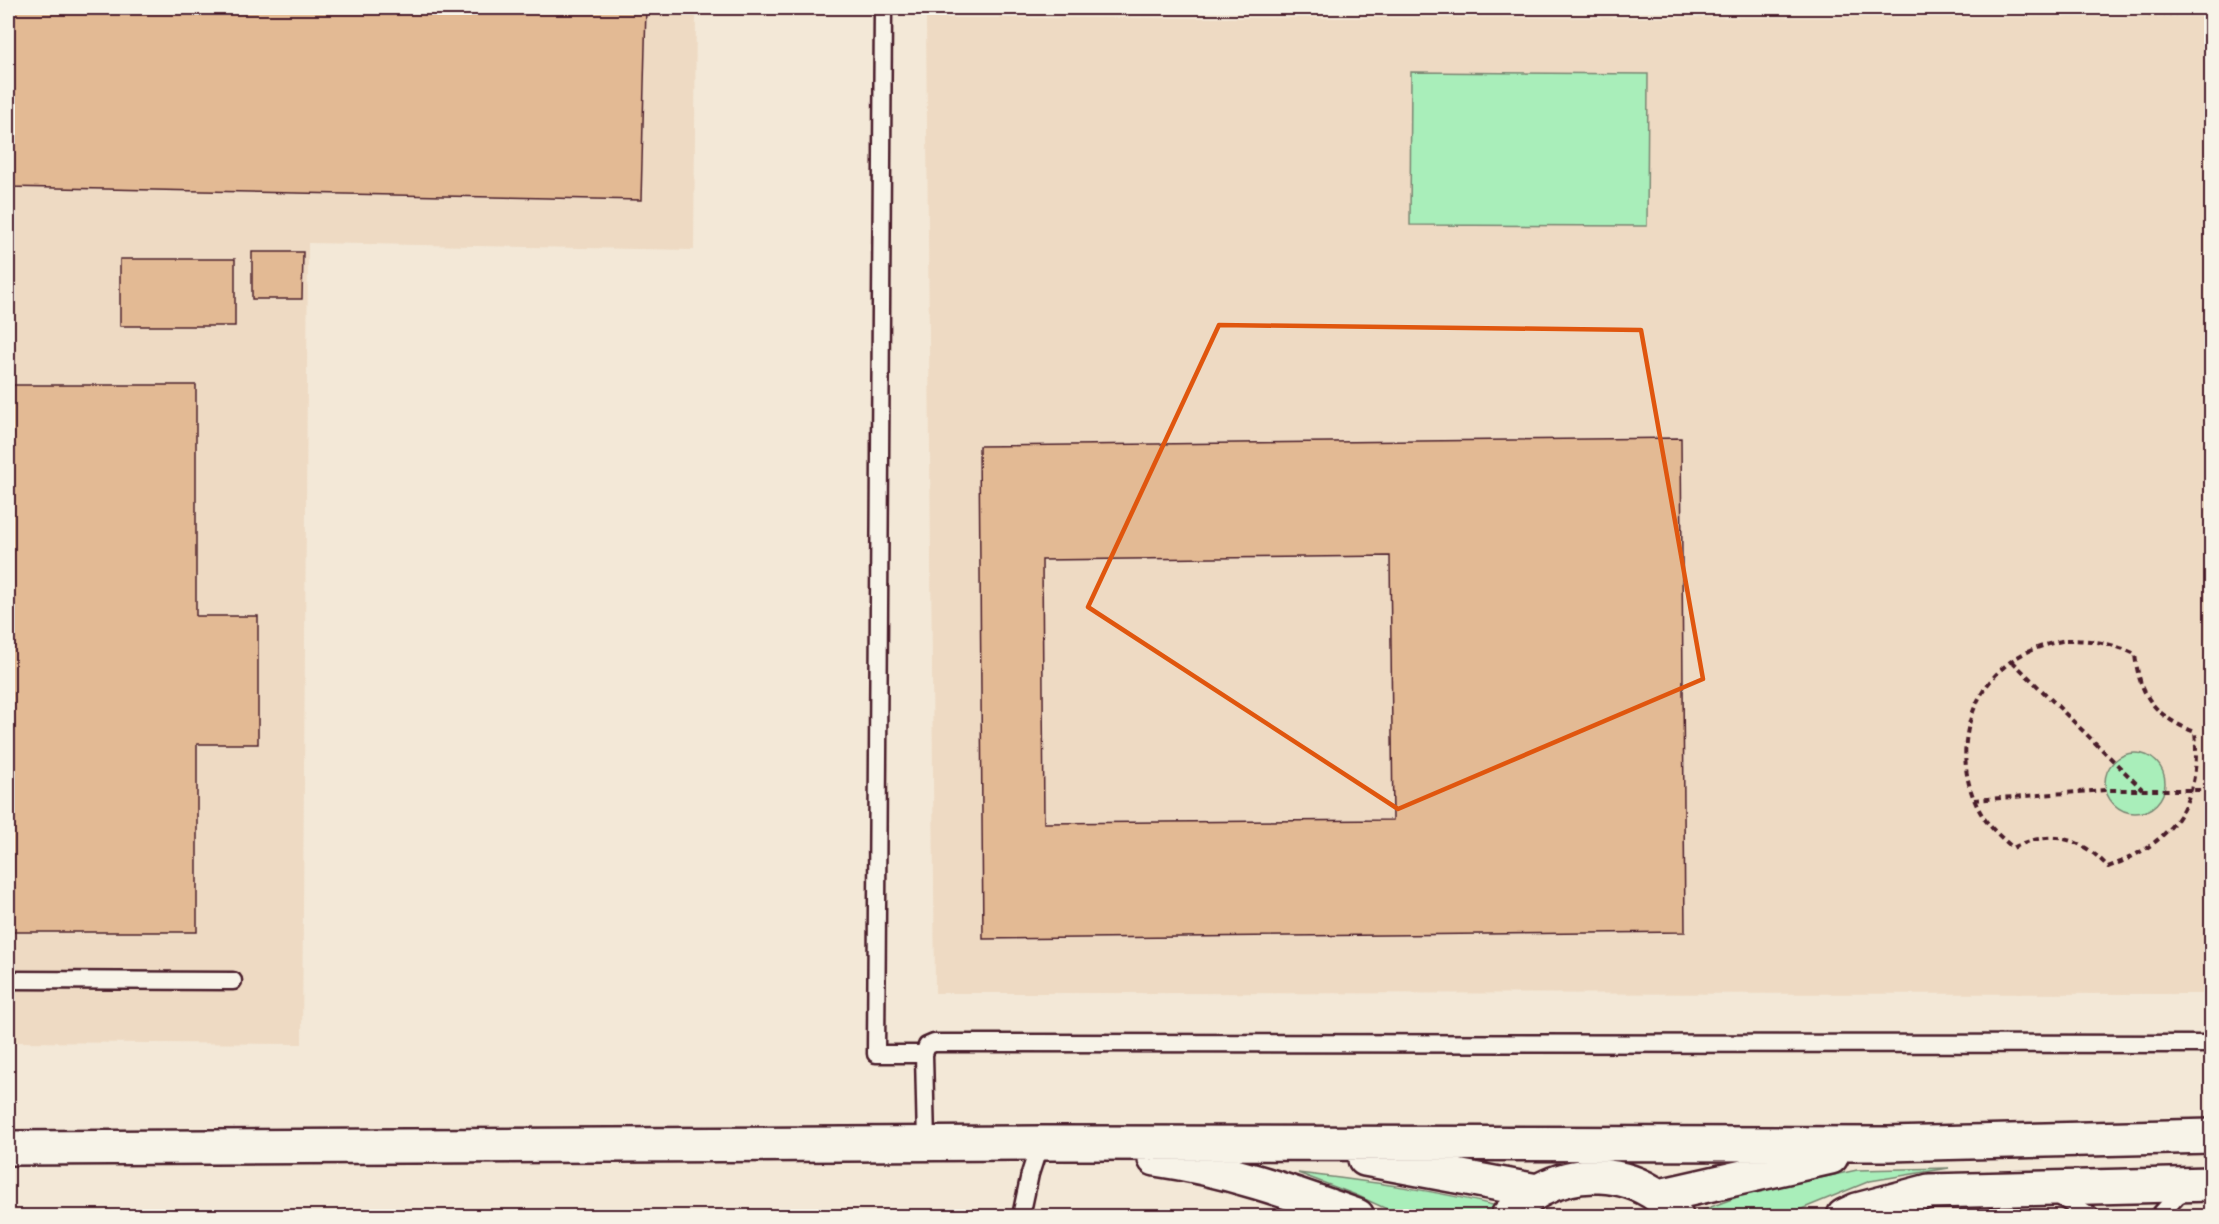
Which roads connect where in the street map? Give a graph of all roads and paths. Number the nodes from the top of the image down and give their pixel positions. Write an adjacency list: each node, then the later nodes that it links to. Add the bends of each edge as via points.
1 (883, 8): 10 (lane, via 876,1054)
2 (2012, 662): 3 (path, via 2043,645 2066,640 2113,644 2135,654 2141,686 2149,700 2169,720 2195,732 2197,753); 4 (path); 6 (path, via 1986,687 1967,728 1966,773)
3 (2191, 789): 4 (path); 5 (path); 6 (path, via 2181,814 2150,848 2108,867 2097,854 2067,839 2039,838 2013,848 1996,833)
4 (2142, 790): 6 (path)
5 (2211, 790)
6 (1974, 800)
7 (8, 980): 8 (lane)
8 (233, 981)
9 (2211, 1044): 10 (lane, via 934,1044 927,1046)
10 (924, 1054): 12 (lane)
11 (2211, 1136): 15 (street)
12 (926, 1143): 13 (street); 16 (street)
13 (1040, 1143): 14 (street); 21 (lane); 22 (street, via 1191,1164 1288,1191)
14 (1284, 1144): 15 (street); 19 (street)
15 (1888, 1144): 20 (street)
16 (8, 1148)
17 (2202, 1185): 18 (street); 26 (lane, via 2177,1196)
18 (2043, 1187): 24 (street, via 1929,1191); 25 (lane)
19 (1538, 1191): 20 (street, via 1565,1179 1603,1175 1625,1179); 23 (street)
20 (1667, 1206)
21 (1022, 1216)
22 (1357, 1216)
23 (1508, 1216)
24 (1844, 1216)
25 (2091, 1216)
26 (2159, 1216)

